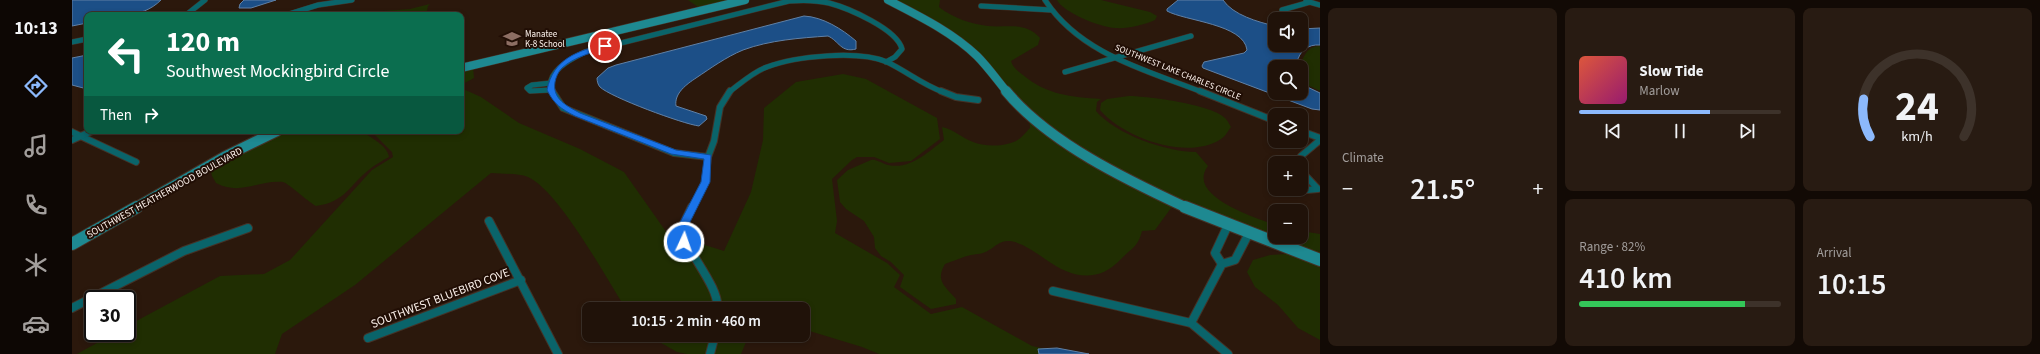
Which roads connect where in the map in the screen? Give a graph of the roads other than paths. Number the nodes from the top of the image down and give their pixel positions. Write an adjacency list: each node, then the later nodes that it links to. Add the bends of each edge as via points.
1 (205, 0): 12 (street)
2 (352, 0): 13 (street, via 318,5)
3 (745, 0): 19 (street)
4 (888, 0): 37 (street, via 940,28 966,46 1012,97 1069,144 1126,178)
5 (1045, 0): 10 (street, SOUTHWEST LAKE CHARLES CIRCLE)
6 (1304, 0): 7 (street)
7 (1310, 2): 8 (street); 11 (street)
8 (1320, 5)
9 (981, 6): 10 (street)
10 (1051, 10): 17 (street, SOUTHWEST LAKE CHARLES CIRCLE, via 1080,37)
11 (1282, 10)
12 (190, 12)
13 (296, 12)
14 (1191, 36): 17 (street)
15 (84, 40): 16 (street)
16 (72, 42)
17 (1117, 58): 20 (street); 22 (street, SOUTHWEST LAKE CHARLES CIRCLE)
18 (886, 62): 21 (street, via 935,89 956,97); 31 (street, via 861,56 836,55 788,60 765,67 729,92 720,106 714,141); 31 (street, via 902,49 900,42 893,36 835,4 820,1 789,1 586,52 559,67 553,76 551,87 563,108 674,153)
19 (464, 67)
20 (1065, 72)
21 (978, 100)
22 (1268, 118)
23 (72, 132): 27 (street)
24 (85, 134): 27 (street)
25 (271, 134): 40 (street, SOUTHWEST HEATHERWOOD BOULEVARD, via 176,183)
26 (1308, 134): 28 (street)
27 (80, 136): 29 (street); 32 (street)
28 (1320, 139): 30 (street)
29 (72, 140)
30 (1301, 156)
31 (708, 157): 45 (street, via 705,182 681,230 684,242 712,285)
32 (136, 162)
33 (1308, 178): 34 (street)
34 (1319, 189): 35 (street)
35 (1308, 190)
36 (489, 221): 43 (street)
37 (1228, 225): 39 (street); 42 (street, via 1216,253)
38 (248, 228): 46 (street, via 184,251)
39 (1249, 233): 41 (street); 42 (street, via 1235,260)
40 (72, 244)
41 (1320, 260)
42 (1222, 264): 47 (street)
43 (521, 280): 48 (street, SOUTHWEST BLUEBIRD COVE); 50 (street)
44 (1053, 291): 47 (street)
45 (717, 302)
46 (72, 308)
47 (1192, 323): 52 (street)
48 (368, 338)
49 (713, 342): 51 (street)
50 (558, 354)
51 (710, 354)
52 (1228, 354)

